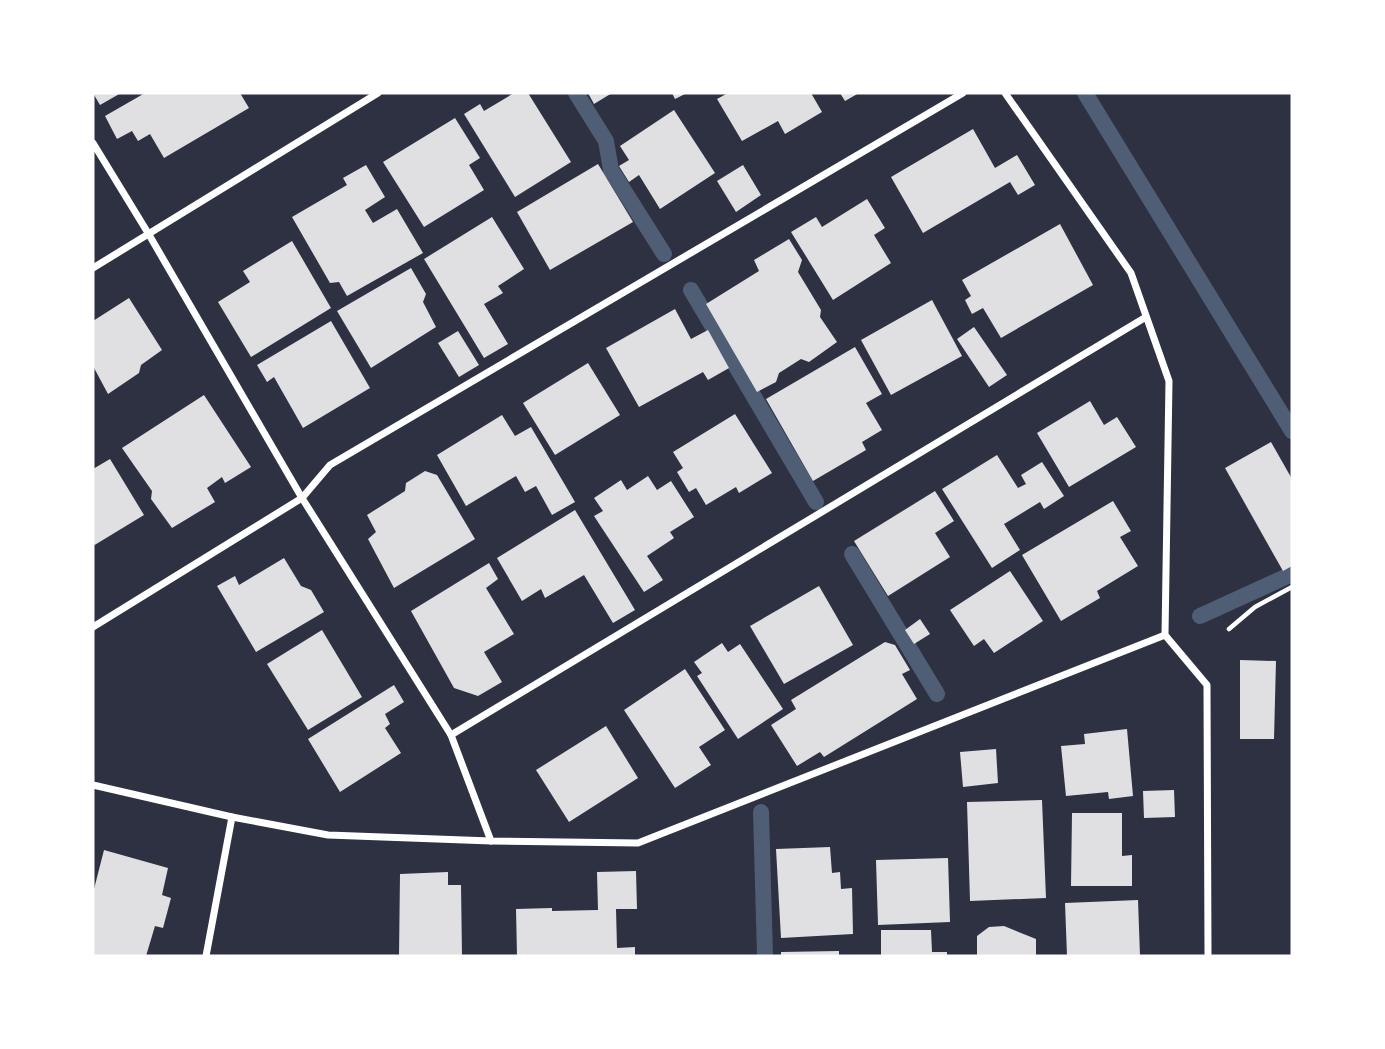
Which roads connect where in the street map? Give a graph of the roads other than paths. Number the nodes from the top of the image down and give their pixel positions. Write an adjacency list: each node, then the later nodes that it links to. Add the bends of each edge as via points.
1 (378, 93): 5 (street)
2 (963, 93): 8 (street, via 330,465)
3 (1005, 93): 7 (street, via 1131,273)
4 (93, 143): 5 (street)
5 (148, 233): 6 (street); 8 (street)
6 (93, 268)
7 (1146, 317): 10 (street, via 1169,381); 11 (street)
8 (302, 498): 9 (street); 11 (street)
9 (93, 627)
10 (1166, 635): 14 (street, via 638,843); 16 (street, via 1206,685)
11 (451, 735): 14 (street)
12 (93, 785): 13 (street)
13 (232, 817): 14 (street, via 328,835); 15 (street)
14 (491, 841)
15 (206, 956)
16 (1208, 956)

